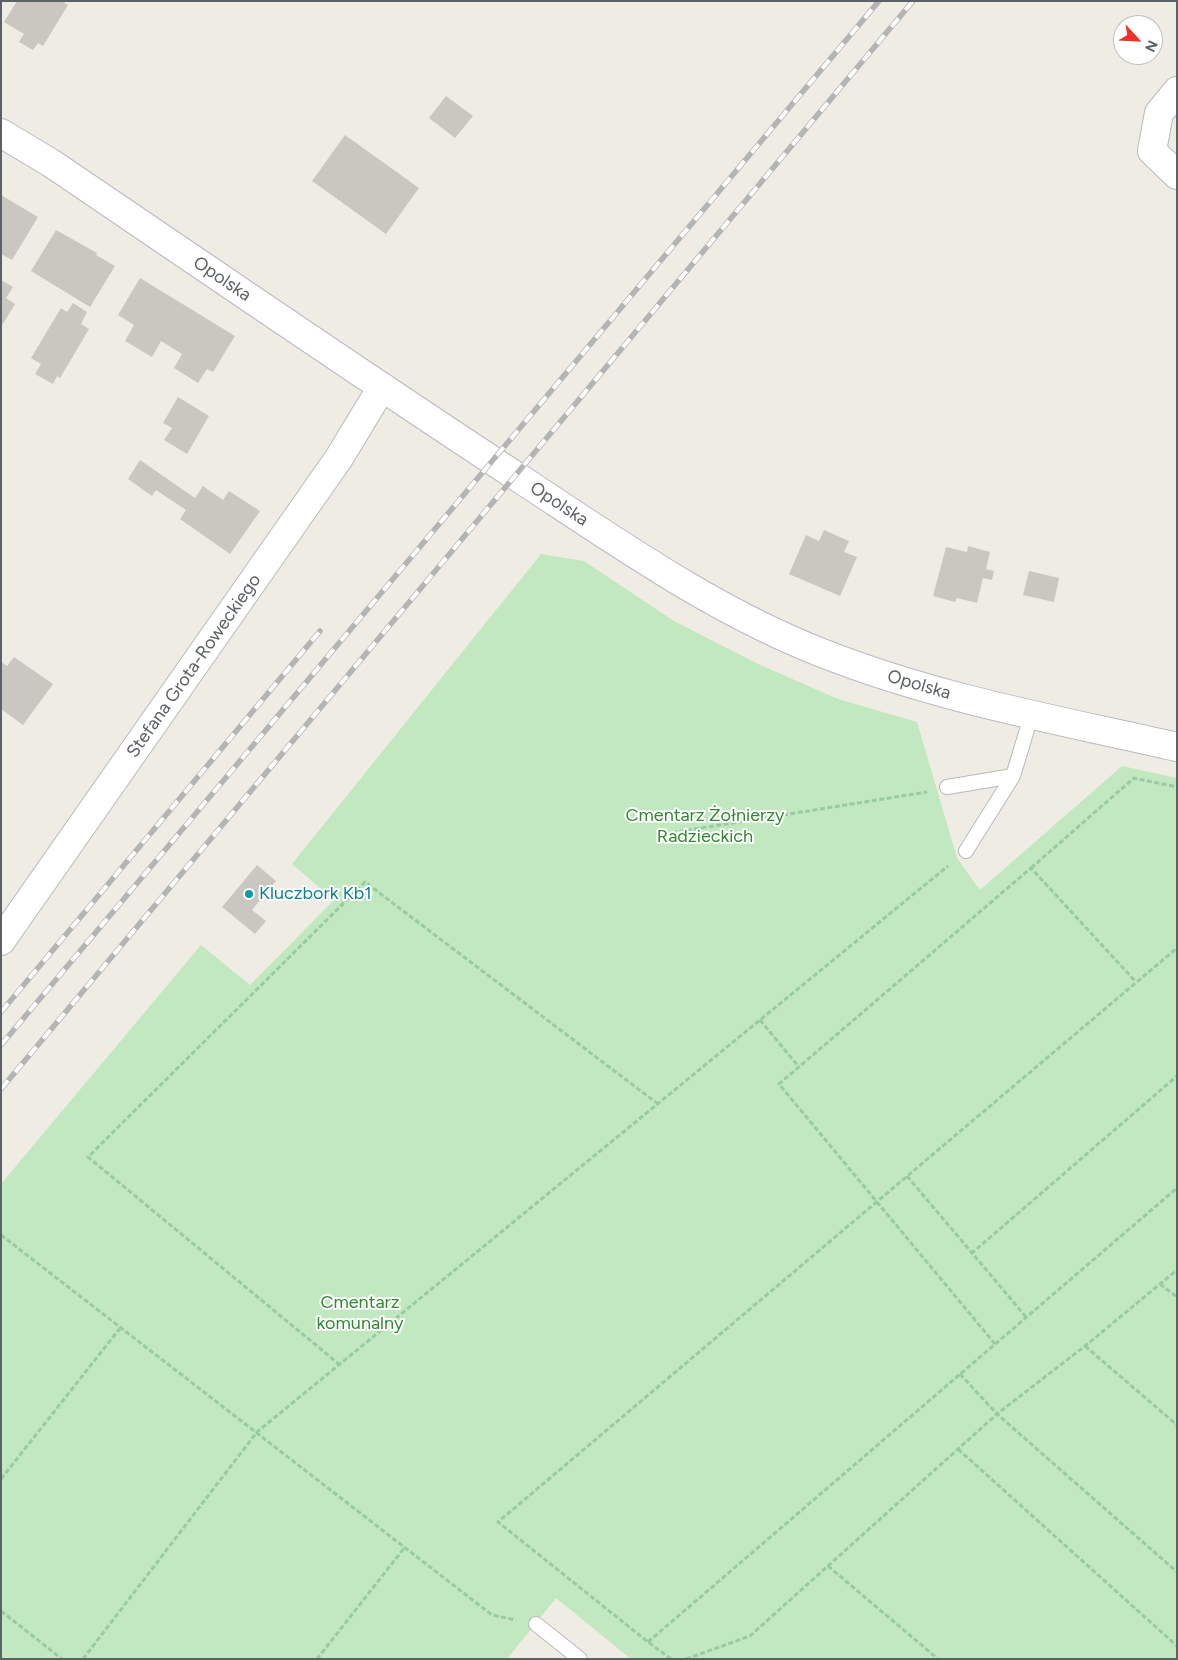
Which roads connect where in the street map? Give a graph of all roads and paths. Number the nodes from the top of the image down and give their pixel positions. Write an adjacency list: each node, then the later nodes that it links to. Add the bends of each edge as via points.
1 (1177, 91): 3 (main road, via 1158,113 1152,152)
2 (1, 133): 4 (main road, Opolska, via 51,163)
3 (1177, 175)
4 (382, 387): 5 (main road, Opolska, via 698,593 758,625 821,653 881,674); 13 (main road, Stefana Grota-Roweckiego, via 339,458)
5 (1032, 714): 6 (main road, Opolska); 7 (lane)
6 (1177, 747)
7 (1013, 776): 8 (lane); 11 (lane)
8 (947, 787): 10 (path)
9 (1177, 787): 12 (path, via 1134,778)
10 (658, 835)
11 (966, 851): 16 (path)
12 (1031, 868): 15 (path); 17 (path)
13 (1, 941)
14 (1177, 948): 15 (path)
15 (1136, 982): 20 (path)
16 (760, 1020): 17 (path); 19 (path)
17 (799, 1067): 22 (path, via 779,1084)
18 (1177, 1076): 24 (path)
19 (658, 1104): 32 (path); 32 (path, via 365,882 88,1156)
20 (907, 1176): 22 (path); 24 (path)
21 (1177, 1188): 28 (path)
22 (878, 1201): 30 (path); 44 (path, via 498,1522)
23 (1, 1235): 29 (path)
24 (972, 1253): 28 (path)
25 (1177, 1270): 26 (path)
26 (1160, 1284): 27 (path); 31 (path)
27 (1177, 1297)
28 (1026, 1318): 30 (path)
29 (121, 1327): 36 (path); 38 (path)
30 (995, 1344): 33 (path)
31 (1085, 1346): 34 (path); 35 (path)
32 (340, 1365): 36 (path)
33 (960, 1374): 34 (path); 44 (path)
34 (997, 1414): 37 (path); 41 (path)
35 (1177, 1425)
36 (257, 1432): 39 (path); 47 (path)
37 (958, 1449): 40 (path); 45 (path)
38 (1, 1479)
39 (405, 1547): 43 (path, via 492,1615); 48 (path)
40 (828, 1566): 51 (path, via 750,1636); 52 (path)
41 (1177, 1572)
42 (1, 1612): 46 (path)
43 (536, 1624): 49 (lane)
44 (648, 1642): 50 (path)
45 (1177, 1646)
46 (62, 1659)
47 (83, 1659)
48 (317, 1659)
49 (580, 1659)
50 (672, 1659)
51 (686, 1659)
52 (938, 1659)

